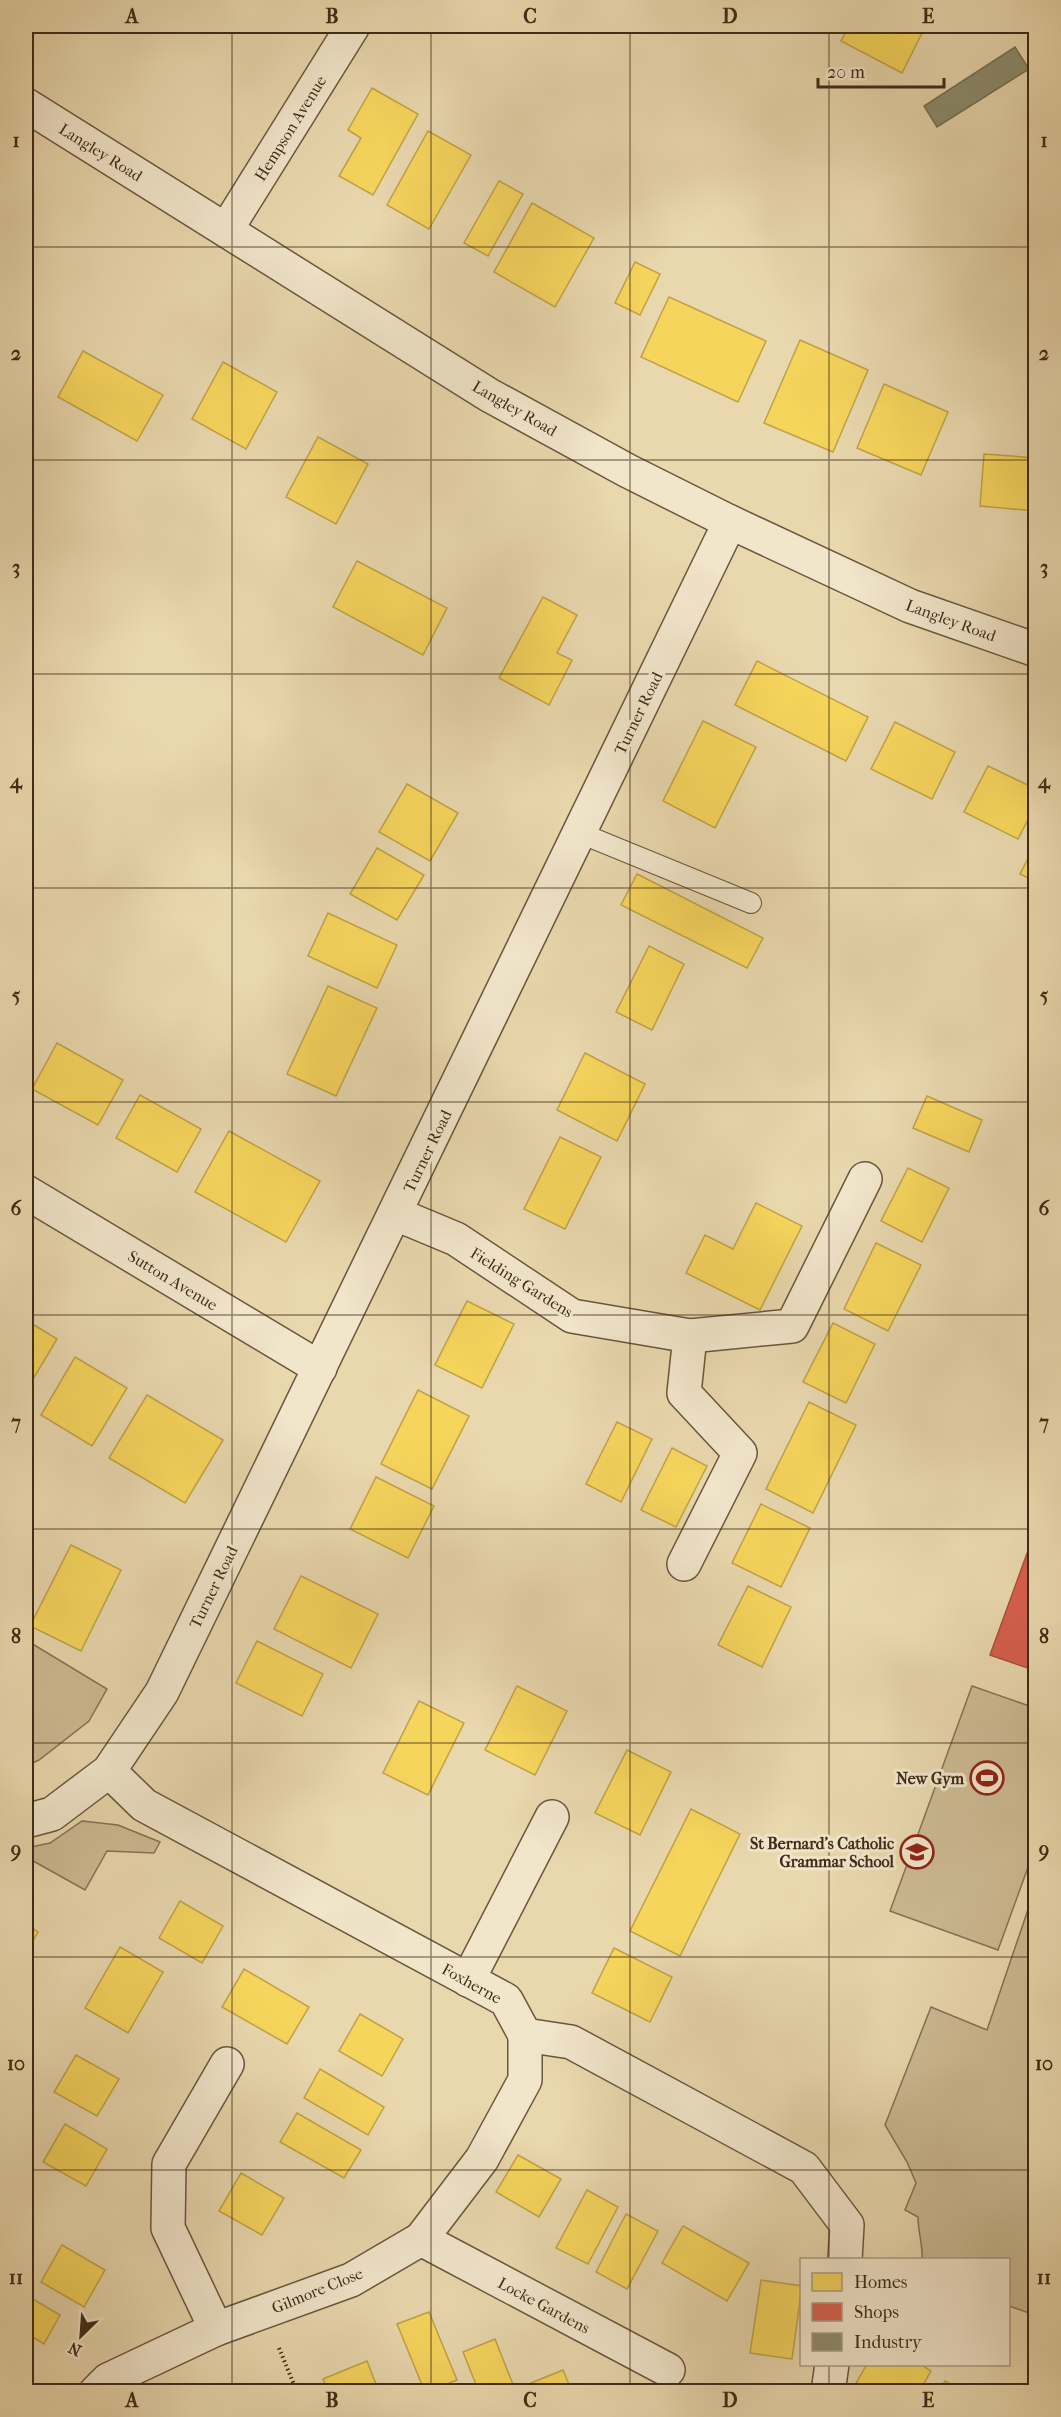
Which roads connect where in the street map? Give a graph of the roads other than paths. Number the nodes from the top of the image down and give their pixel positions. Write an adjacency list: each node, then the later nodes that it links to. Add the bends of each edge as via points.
1 (353, 26): 3 (street, Hempson Avenue)
2 (26, 105): 3 (street, Langley Road)
3 (226, 230): 4 (street, Langley Road, via 489,395)
4 (730, 522): 5 (street, Langley Road, via 910,606); 6 (street, Turner Road)
5 (1035, 650)
6 (580, 833): 7 (lane); 10 (street, Turner Road)
7 (751, 903)
8 (865, 1179): 11 (street, Fielding Gardens, via 792,1326)
9 (26, 1192): 12 (street, Sutton Avenue)
10 (396, 1214): 11 (street, Fielding Gardens, via 456,1239 572,1316); 12 (street, Turner Road)
11 (690, 1336): 13 (street, via 684,1393 740,1453)
12 (320, 1368): 14 (street, Turner Road, via 162,1692)
13 (684, 1564)
14 (109, 1771): 16 (street, Turner Road, via 52,1814); 17 (street, Foxherne, via 144,1805)
15 (552, 1817): 17 (street)
16 (26, 1821)
17 (468, 1980): 18 (street, Foxherne, via 506,2000)
18 (525, 2035): 20 (street, Gilmore Close, via 525,2080 482,2159); 21 (street, via 571,2042 804,2168 847,2225)
19 (229, 2065): 22 (street, via 169,2164 168,2228)
20 (421, 2239): 22 (street, Gilmore Close, via 351,2280); 24 (street, Locke Gardens)
21 (845, 2258)
22 (216, 2329): 25 (street, Gilmore Close, via 108,2380)
23 (832, 2366): 26 (street)
24 (668, 2370)
25 (96, 2391)
26 (828, 2391)

